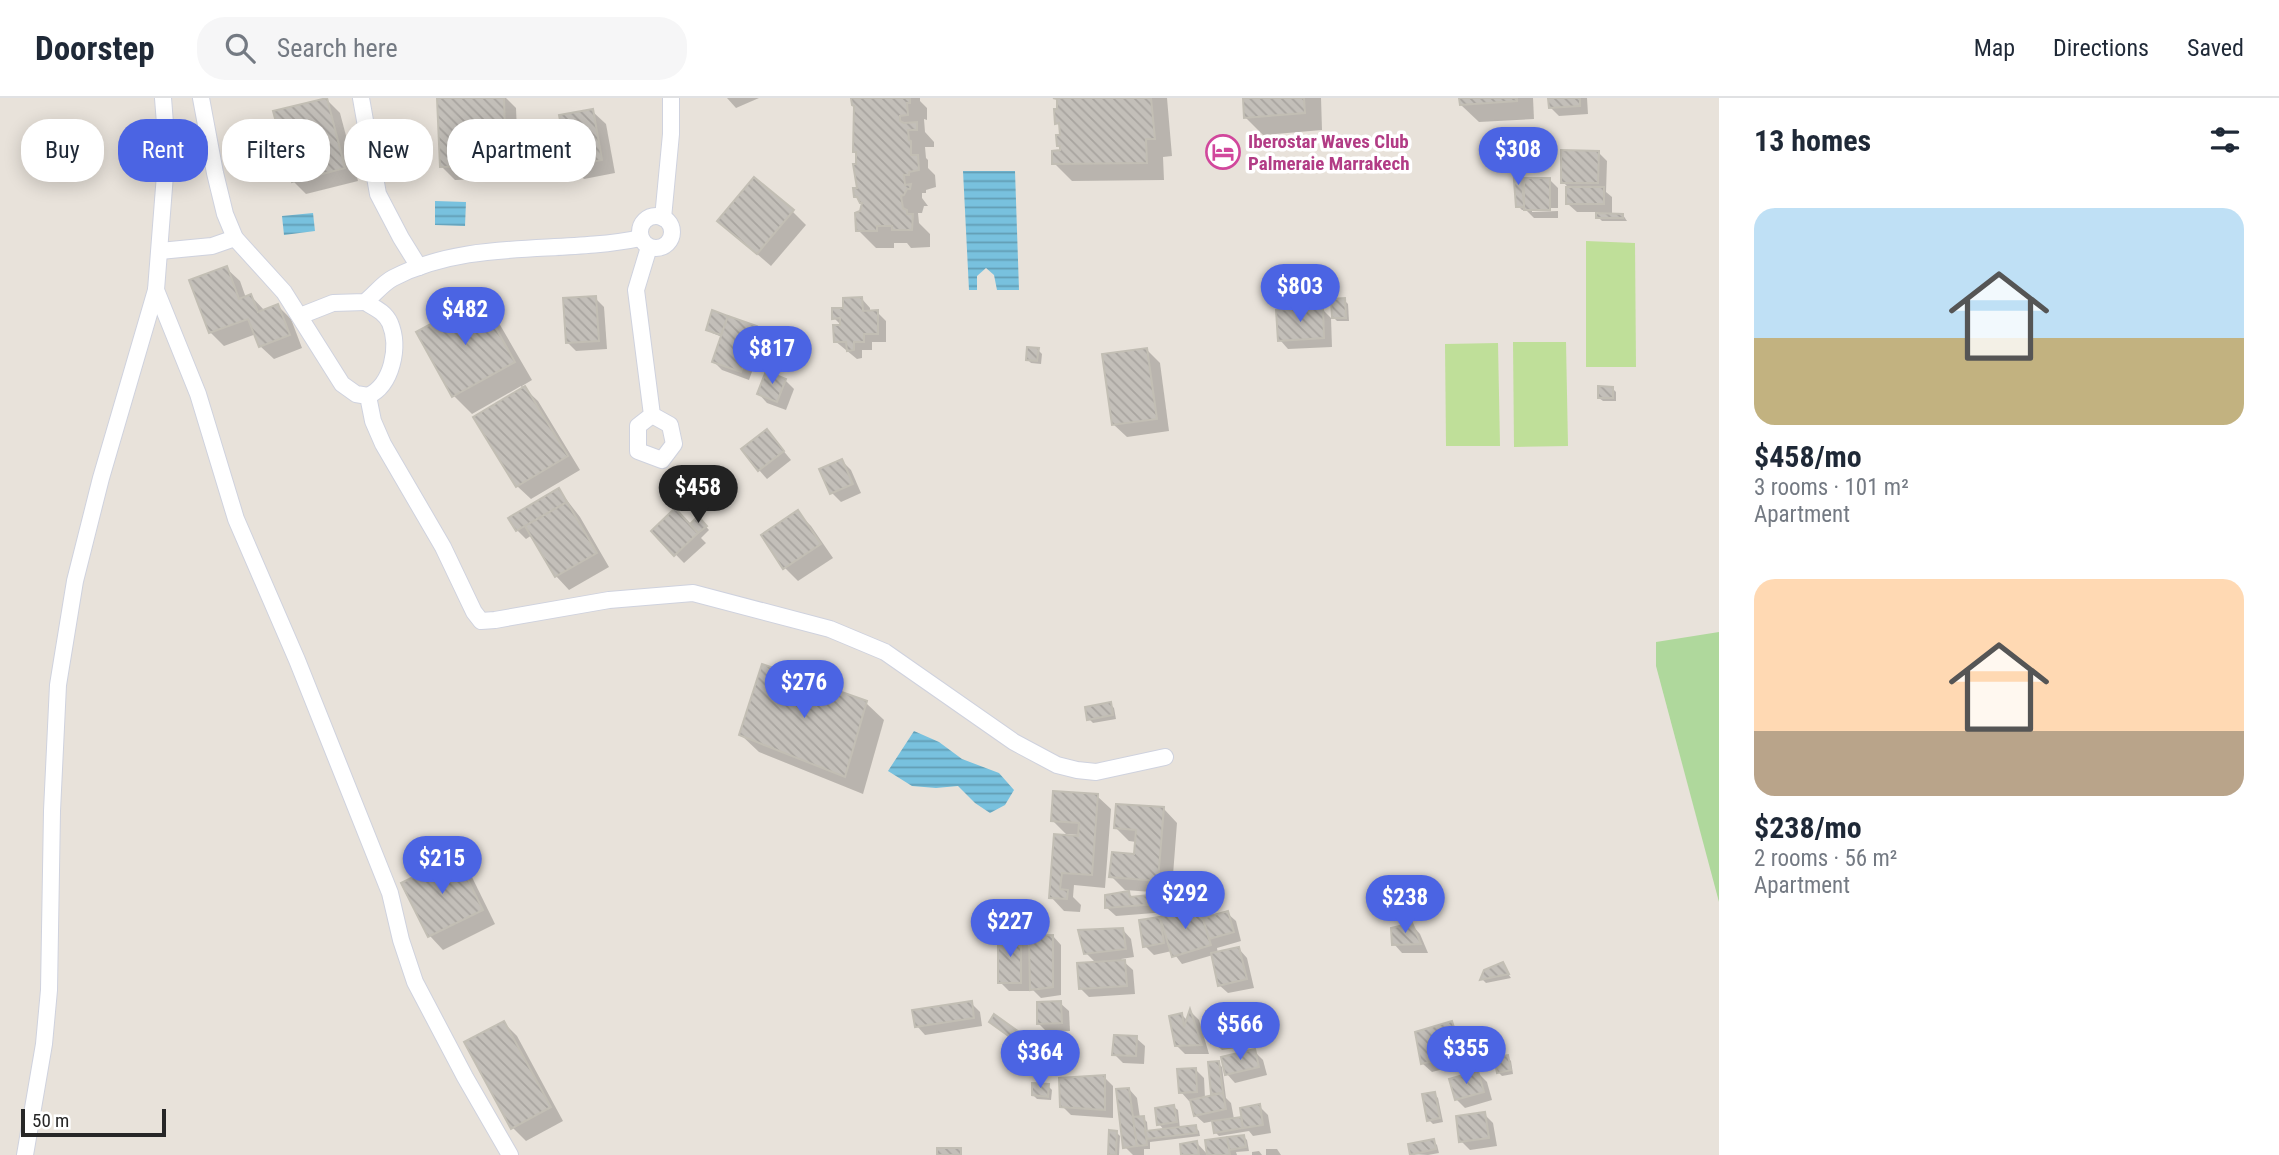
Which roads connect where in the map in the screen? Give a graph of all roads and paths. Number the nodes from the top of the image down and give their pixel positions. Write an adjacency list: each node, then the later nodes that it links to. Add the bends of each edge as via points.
1 (163, 98): 8 (street, via 167,149)
2 (201, 98): 6 (street)
3 (361, 98): 9 (street, via 378,194)
4 (671, 98): 5 (street)
5 (663, 218): 7 (street, via 650,217 641,225); 7 (street, via 671,227 671,239 662,247)
6 (234, 239): 8 (street); 12 (street)
7 (645, 242): 9 (street, via 532,247 459,256); 14 (street, via 636,290)
8 (160, 251): 10 (street)
9 (419, 267): 11 (street, via 391,279)
10 (156, 290): 16 (street, via 102,478 66,628 54,738 49,990); 17 (street, via 198,394 236,519 390,893 415,982)
11 (365, 302): 12 (street, via 333,303); 13 (street, via 382,312 394,341 393,361 384,384)
12 (300, 316): 13 (street, via 342,383 356,394)
13 (368, 396): 15 (street, via 383,444 481,621 609,600 693,593 831,629 885,652 1014,742 1057,765 1096,772)
14 (652, 415)
15 (1165, 757)
16 (25, 1155)
17 (510, 1155)

